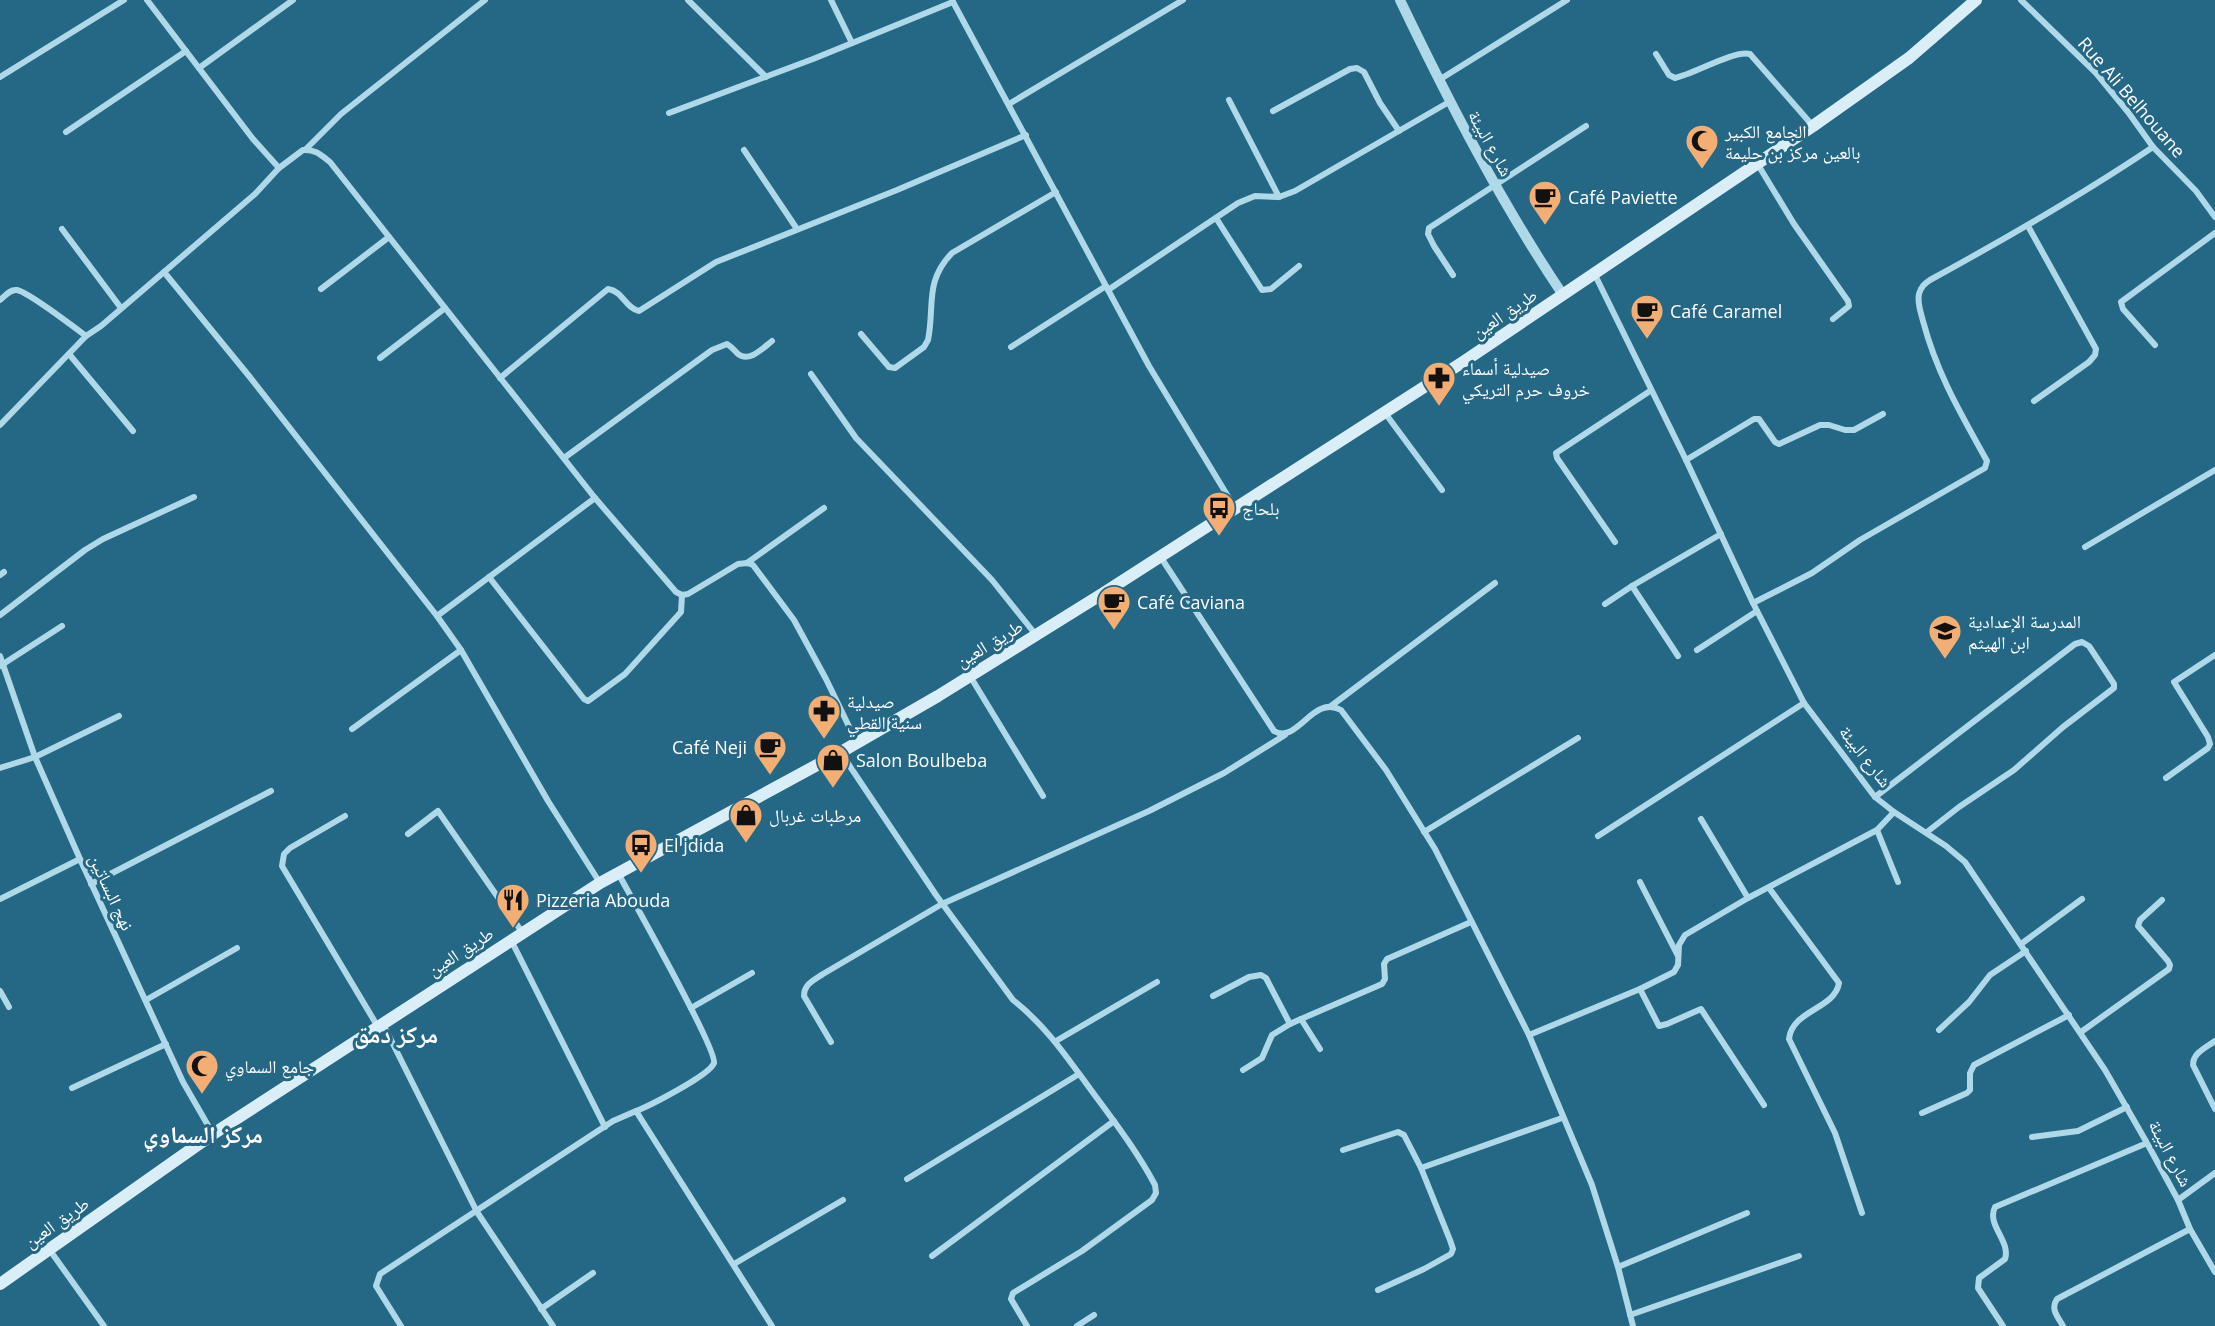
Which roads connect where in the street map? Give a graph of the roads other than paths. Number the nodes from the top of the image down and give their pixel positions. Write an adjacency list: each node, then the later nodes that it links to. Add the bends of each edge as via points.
1 (124, 0): 17 (street)
2 (147, 0): 14 (street)
3 (293, 0): 16 (street)
4 (485, 0): 31 (street, via 341,114)
5 (688, 0): 18 (street)
6 (831, 0): 13 (street)
7 (1183, 0): 22 (street)
8 (1400, 0): 19 (street, شارع البيئة)
9 (1567, 0): 19 (street)
10 (1976, 0): 26 (main road, طريق العين, via 1908,58)
11 (2021, 0): 30 (street, Rue Ali Belhouane, via 2096,73)
12 (952, 1): 13 (street); 22 (street)
13 (852, 43): 18 (street)
14 (186, 51): 16 (street); 28 (street)
15 (1656, 54): 26 (street, via 1675,78 1735,55 1750,54)
16 (199, 68): 34 (street)
17 (0, 77)
18 (766, 77): 24 (street)
19 (1439, 80): 21 (street, شارع البيئة)
20 (1229, 100): 37 (street)
21 (1449, 102): 27 (street); 35 (street, شارع البيئة)
22 (1009, 104): 29 (street)
23 (1273, 111): 27 (street, via 1357,68 1364,72)
24 (669, 113)
25 (1586, 126): 35 (street)
26 (1813, 126): 33 (main road, طريق العين)
27 (1399, 131): 37 (street)
28 (66, 132)
29 (1026, 135): 36 (street); 42 (street)
30 (2153, 147): 38 (street, Rue Ali Belhouane, via 2196,191); 40 (street)
31 (305, 150): 34 (street); 44 (street, via 320,153 330,162)
32 (744, 150): 42 (street)
33 (1757, 163): 48 (main road, طريق العين); 55 (street, via 1848,301 1846,310)
34 (279, 168): 46 (street, via 255,194)
35 (1495, 185): 47 (street, via 1430,228 1428,234 1434,246); 51 (street, شارع البيئة)
36 (1056, 192): 49 (street); 56 (street, via 944,261 936,275 928,340 914,355 895,368 889,367)
37 (1279, 197): 39 (street, via 1255,196)
38 (2215, 217)
39 (1215, 218): 45 (street, via 1262,290 1271,289); 49 (street)
40 (2028, 226): 66 (street, via 2096,349 2090,362); 88 (street, via 1923,284 1918,298 1939,372 1987,465 1812,573)
41 (62, 229): 53 (street)
42 (797, 229): 64 (street, via 716,262 639,310 608,289)
43 (2215, 232): 59 (street, via 2121,302 2122,309)
44 (389, 237): 50 (street); 54 (street)
45 (1299, 266)
46 (164, 272): 53 (street); 92 (street)
47 (1454, 275)
48 (1594, 275): 51 (main road, طريق العين); 65 (street, شارع البيئة)
49 (1107, 288): 60 (street); 78 (street)
50 (321, 289)
51 (1563, 295): 67 (main road, طريق العين)
52 (0, 300): 57 (street, via 18,290)
53 (121, 308): 57 (street)
54 (445, 308): 62 (street); 64 (street)
55 (1833, 319)
56 (861, 334)
57 (86, 336): 61 (street)
58 (772, 341): 71 (street, via 744,357 727,344 712,350)
59 (2156, 345)
60 (1011, 347)
61 (69, 354): 69 (street); 70 (street)
62 (380, 358)
63 (811, 374): 94 (street, via 856,438 992,580)
64 (500, 378): 71 (street)
65 (1650, 391): 72 (street, شارع البيئة); 80 (street, via 1556,453)
66 (2034, 401)
67 (1385, 413): 74 (street); 78 (main road, طريق العين)
68 (1883, 414): 72 (street, via 1854,430 1820,425 1779,444 1760,419 1754,419)
69 (0, 425)
70 (133, 430)
71 (564, 458): 76 (street)
72 (1686, 459): 79 (street, شارع البيئة)
73 (2215, 470): 81 (street)
74 (1442, 490)
75 (194, 497): 91 (street, via 103,539)
76 (595, 498): 84 (street); 87 (street, via 666,583)
77 (824, 508): 83 (street)
78 (1235, 508): 82 (main road, طريق العين)
79 (1721, 534): 86 (street); 88 (street, شارع البيئة)
80 (1614, 543)
81 (2085, 547)
82 (1160, 556): 94 (main road, طريق العين); 106 (street, via 1274,731)
83 (747, 563): 87 (street, via 738,564); 108 (street, via 753,565 794,621)
84 (489, 577): 87 (street, via 588,701 625,674 681,612); 92 (street)
85 (1495, 584): 103 (street)
86 (1632, 586): 89 (street); 99 (street)
87 (682, 595)
88 (1753, 603): 90 (street, شارع البيئة)
89 (1605, 604)
90 (1757, 610): 96 (street); 102 (street, شارع البيئة)
91 (0, 615)
92 (437, 616): 95 (street)
93 (62, 626): 100 (street)
94 (1036, 636): 101 (main road, طريق العين)
95 (461, 650): 105 (street); 128 (street)
96 (1696, 650)
97 (2215, 655): 112 (street, via 2174,682 2210,744)
98 (0, 656): 100 (street, نهج البساتين)
99 (1678, 657)
100 (2, 665): 110 (street, نهج البساتين)
101 (970, 675): 108 (main road, طريق العين); 114 (street)
102 (1804, 703): 115 (street, شارع البيئة); 123 (street)
103 (1331, 706): 106 (street, via 1322,707); 120 (street, via 1341,710 1373,753)
104 (119, 716): 110 (street)
105 (352, 729)
106 (1288, 733): 135 (street, via 1224,773 1149,811)
107 (1578, 738): 120 (street)
108 (857, 743): 109 (main road, طريق العين)
109 (841, 752): 125 (main road, طريق العين); 135 (street)
110 (35, 756): 111 (street); 124 (street, نهج البساتين)
111 (0, 768)
112 (2166, 778)
113 (271, 791): 129 (street)
114 (1043, 796)
115 (1875, 797): 116 (street, شارع البيئة); 121 (street, via 2075,644 2090,646 2114,688 2014,770)
116 (1894, 812): 119 (street); 121 (street, شارع البيئة)
117 (345, 816): 154 (street, via 290,848 284,854 282,866)
118 (1701, 819): 131 (street)
119 (1876, 830): 127 (street); 130 (street)
120 (1424, 832): 136 (street)
121 (1927, 832): 139 (street, شارع البيئة, via 1965,862)
122 (408, 834): 137 (street, via 438,811)
123 (1599, 836)
124 (80, 859): 129 (street, نهج البساتين); 132 (street)
125 (618, 873): 128 (main road, طريق العين); 150 (street)
126 (1640, 882): 142 (street)
127 (1898, 882)
128 (600, 883): 137 (main road, طريق العين)
129 (91, 884): 148 (street, نهج البساتين)
130 (1769, 888): 131 (street); 185 (street, via 1839,982 1836,993 1794,1023 1789,1039 1835,1133)
131 (1749, 898): 142 (street, via 1685,935)
132 (0, 899)
133 (2082, 899): 139 (street)
134 (2162, 900): 156 (street, via 2140,920 2139,926 2168,961 2169,969)
135 (942, 904): 158 (street, via 1013,1000); 160 (street, via 808,984 804,996)
136 (1471, 922): 152 (street, via 1388,959 1382,984); 157 (street)
137 (522, 932): 138 (main road, طريق العين)
138 (511, 940): 154 (main road, طريق العين); 173 (street)
139 (2021, 944): 141 (street, شارع البيئة)
140 (237, 948): 148 (street)
141 (2026, 951): 151 (street, شارع البيئة); 155 (street, via 1990,975)
142 (1678, 957): 145 (street, via 1674,972)
143 (752, 973): 150 (street)
144 (1157, 982): 158 (street)
145 (1640, 989): 157 (street); 166 (street, via 1659,1026 1701,1009)
146 (0, 991): 149 (street)
147 (1213, 996): 153 (street, via 1261,975)
148 (146, 1000): 161 (street, نهج البساتين)
149 (9, 1007)
150 (692, 1008): 169 (street, via 713,1064 692,1081)
151 (2069, 1015): 156 (street, شارع البيئة); 170 (street, via 1974,1065 1967,1093)
152 (1301, 1019): 153 (street); 162 (street)
153 (1290, 1023): 163 (street, via 1272,1035 1262,1058)
154 (381, 1025): 174 (main road, طريق العين); 183 (street)
155 (1939, 1030)
156 (2081, 1032): 167 (street, شارع البيئة)
157 (1528, 1035): 171 (street)
158 (1056, 1041): 164 (street)
159 (2215, 1041): 168 (street, via 2197,1054 2193,1065)
160 (831, 1042)
161 (166, 1044): 165 (street); 174 (street, نهج البساتين)
162 (1320, 1049)
163 (1243, 1070)
164 (1079, 1074): 172 (street); 180 (street)
165 (72, 1088)
166 (1764, 1105)
167 (2127, 1107): 175 (street, via 2079,1131); 176 (street, شارع البيئة)
168 (2215, 1109)
169 (636, 1111): 173 (street); 190 (street)
170 (1922, 1113)
171 (1562, 1118): 178 (street); 191 (street, via 1592,1185)
172 (1114, 1121): 188 (street); 203 (street, via 1152,1180 1155,1196 1082,1251 1013,1293 1013,1304)
173 (605, 1126): 183 (street)
174 (213, 1134): 187 (main road, طريق العين)
175 (2032, 1137)
176 (2147, 1143): 182 (street, شارع البيئة); 206 (street, via 1995,1207 1993,1220 2006,1249 2006,1260 1977,1282)
177 (1343, 1150): 178 (street, via 1398,1132 1404,1135)
178 (1421, 1168): 195 (street, via 1453,1249 1425,1269)
179 (2215, 1173): 182 (street)
180 (907, 1179)
181 (843, 1200): 190 (street)
182 (2178, 1200): 186 (street, شارع البيئة)
183 (477, 1212): 196 (street); 200 (street, via 380,1274 376,1286)
184 (1747, 1213): 191 (street)
185 (1862, 1213)
186 (2190, 1229): 192 (street, شارع البيئة); 207 (street, via 2057,1299 2053,1309)
187 (50, 1249): 194 (main road, طريق العين); 199 (street)
188 (932, 1256)
189 (1799, 1256): 198 (street)
190 (734, 1264): 202 (street)
191 (1618, 1267): 198 (street)
192 (2215, 1272)
193 (592, 1274): 196 (street)
194 (0, 1284)
195 (1378, 1290)
196 (541, 1309): 201 (street)
197 (1094, 1315): 204 (street)
198 (1630, 1315): 205 (street)
199 (104, 1326)
200 (401, 1326)
201 (553, 1326)
202 (772, 1326)
203 (1027, 1326)
204 (1077, 1326)
205 (1633, 1326)
206 (2003, 1326)
207 (2063, 1326)

